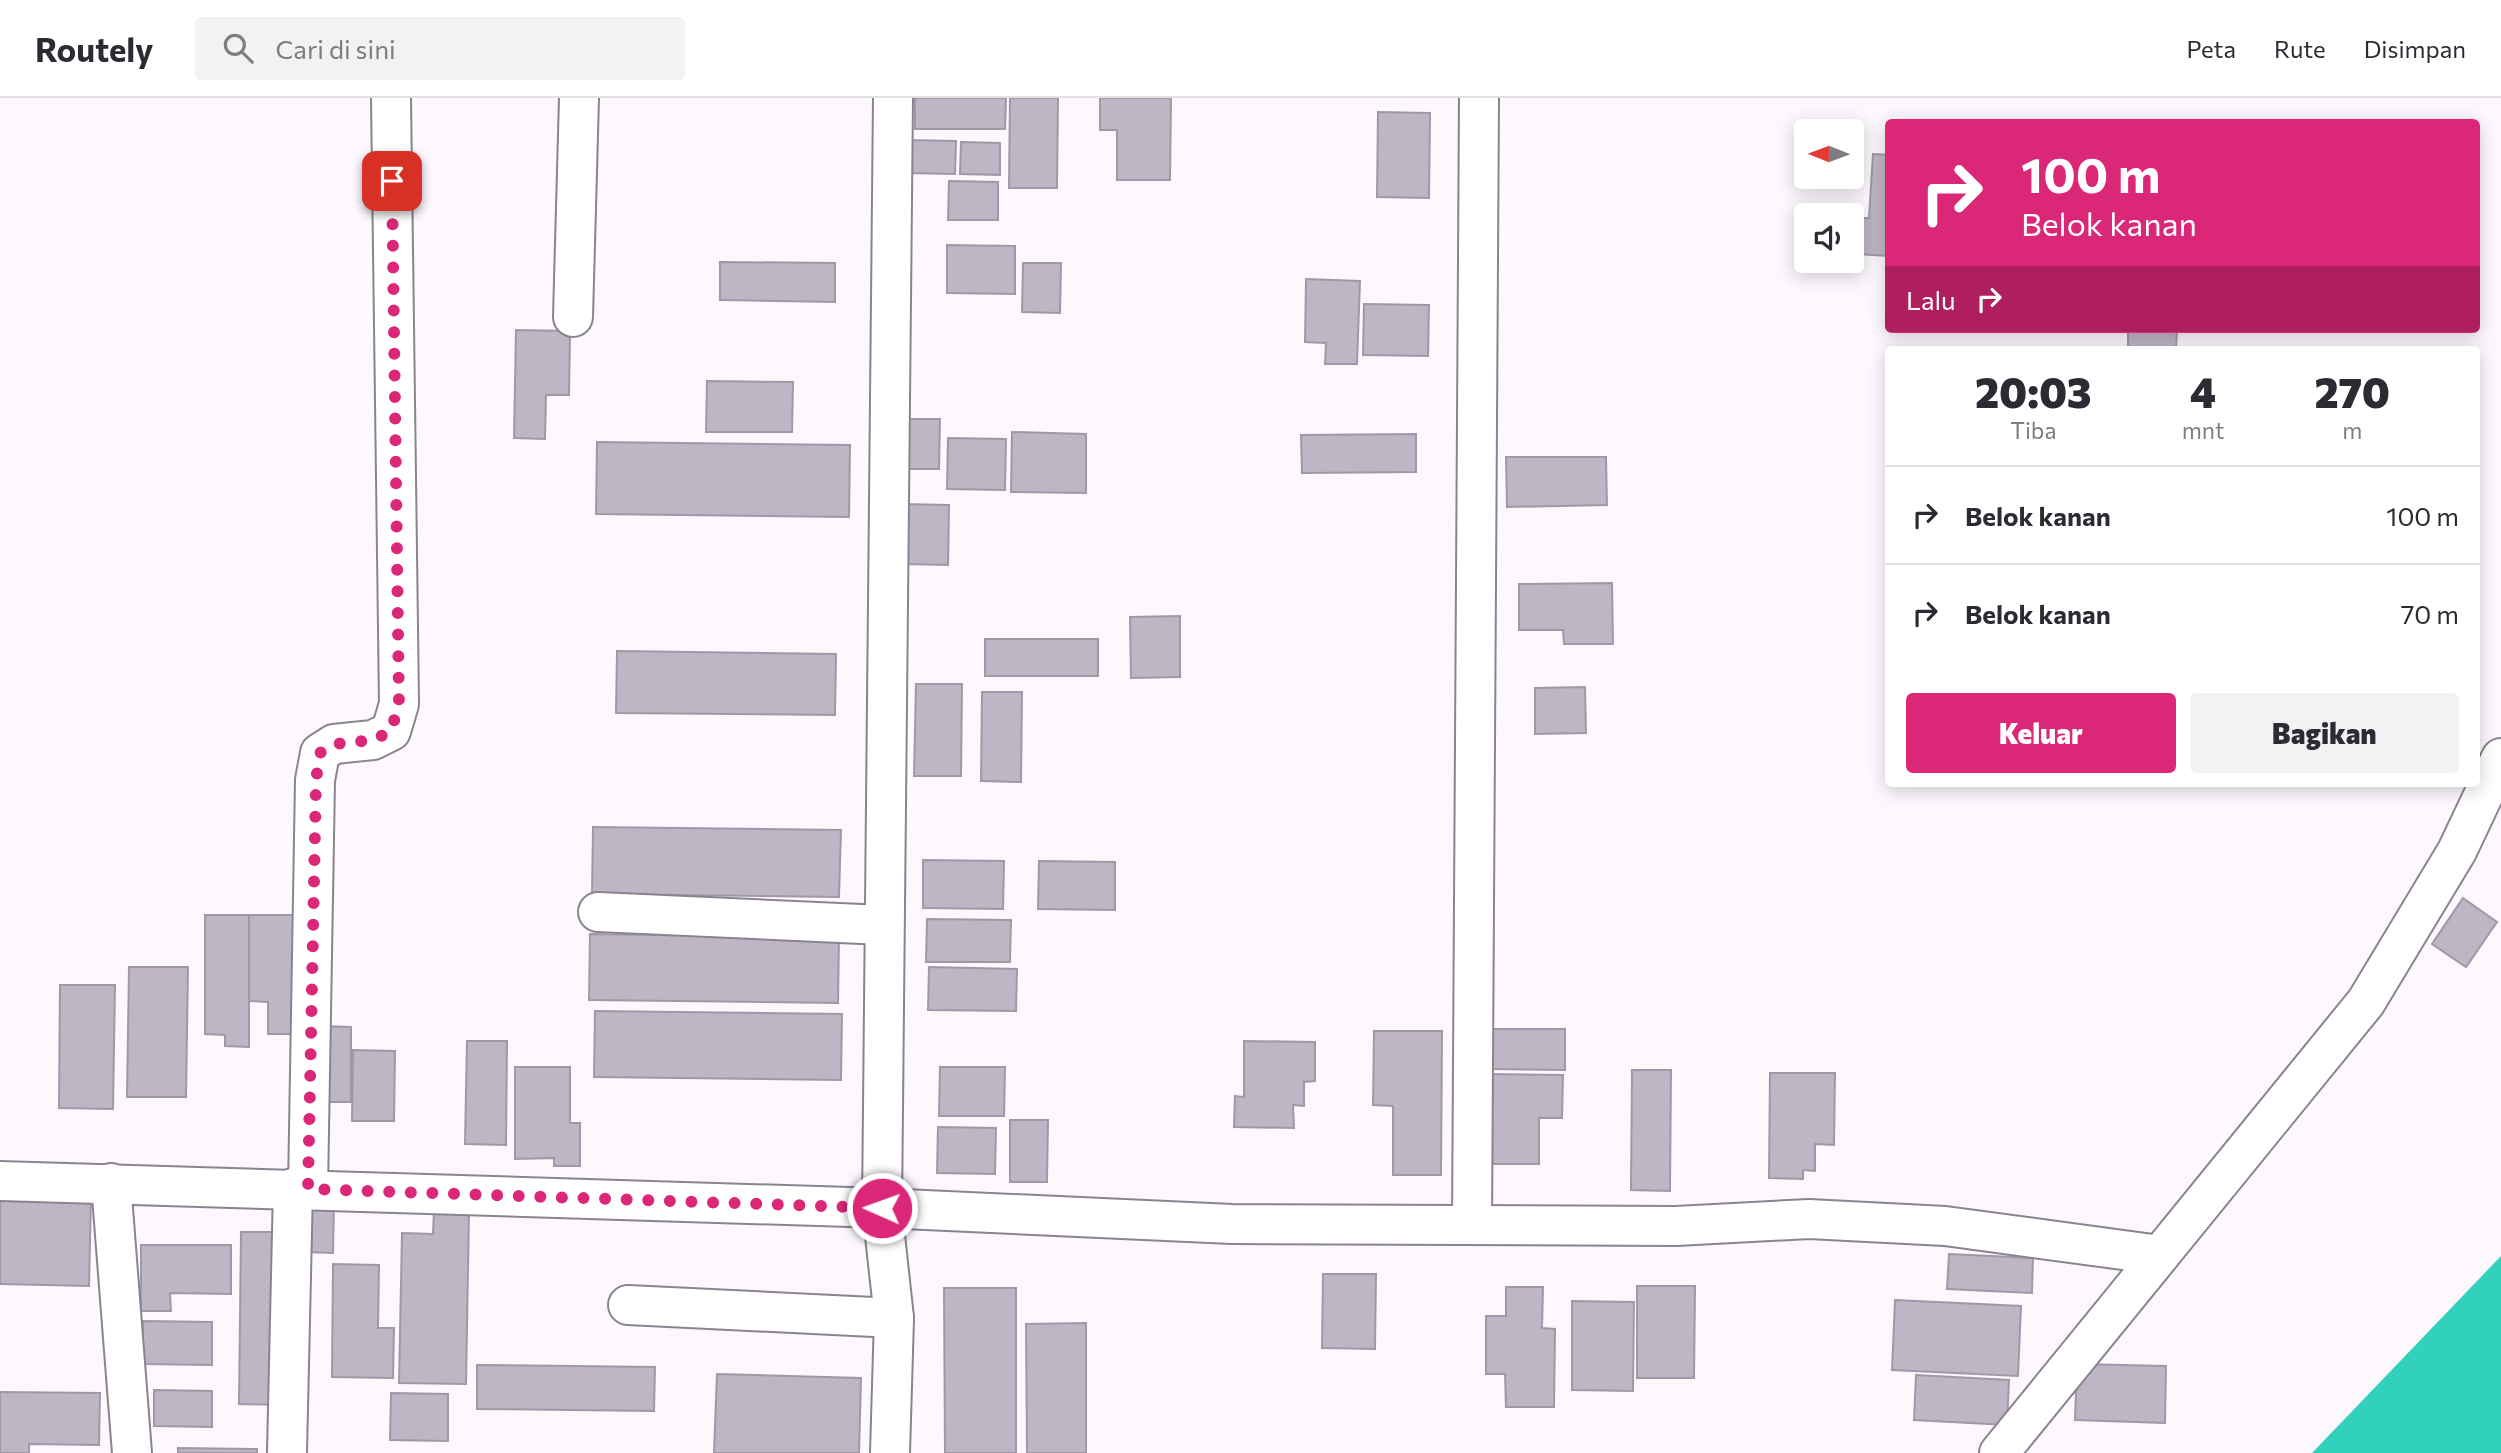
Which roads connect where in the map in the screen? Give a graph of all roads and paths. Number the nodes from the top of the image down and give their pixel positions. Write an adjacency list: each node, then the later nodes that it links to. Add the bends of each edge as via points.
1 (391, 98): 11 (street, via 399,704 391,731 373,740 334,744 320,753)
2 (579, 98): 5 (street)
3 (893, 98): 8 (street)
4 (1479, 98): 13 (street)
5 (573, 317)
6 (2501, 758): 14 (street, via 2457,851 2366,1003)
7 (598, 912): 8 (street)
8 (884, 925): 12 (street)
9 (0, 1181): 10 (street)
10 (111, 1183): 11 (street); 18 (street)
11 (300, 1189): 12 (street); 17 (street)
12 (882, 1208): 13 (street, via 1232,1224); 16 (street)
13 (1472, 1226): 14 (street, via 1676,1226 1809,1219 1945,1226)
14 (2160, 1255): 20 (street)
15 (628, 1305): 16 (street)
16 (894, 1318): 19 (street)
17 (287, 1452)
18 (132, 1453)
19 (890, 1453)
20 (1999, 1453)

